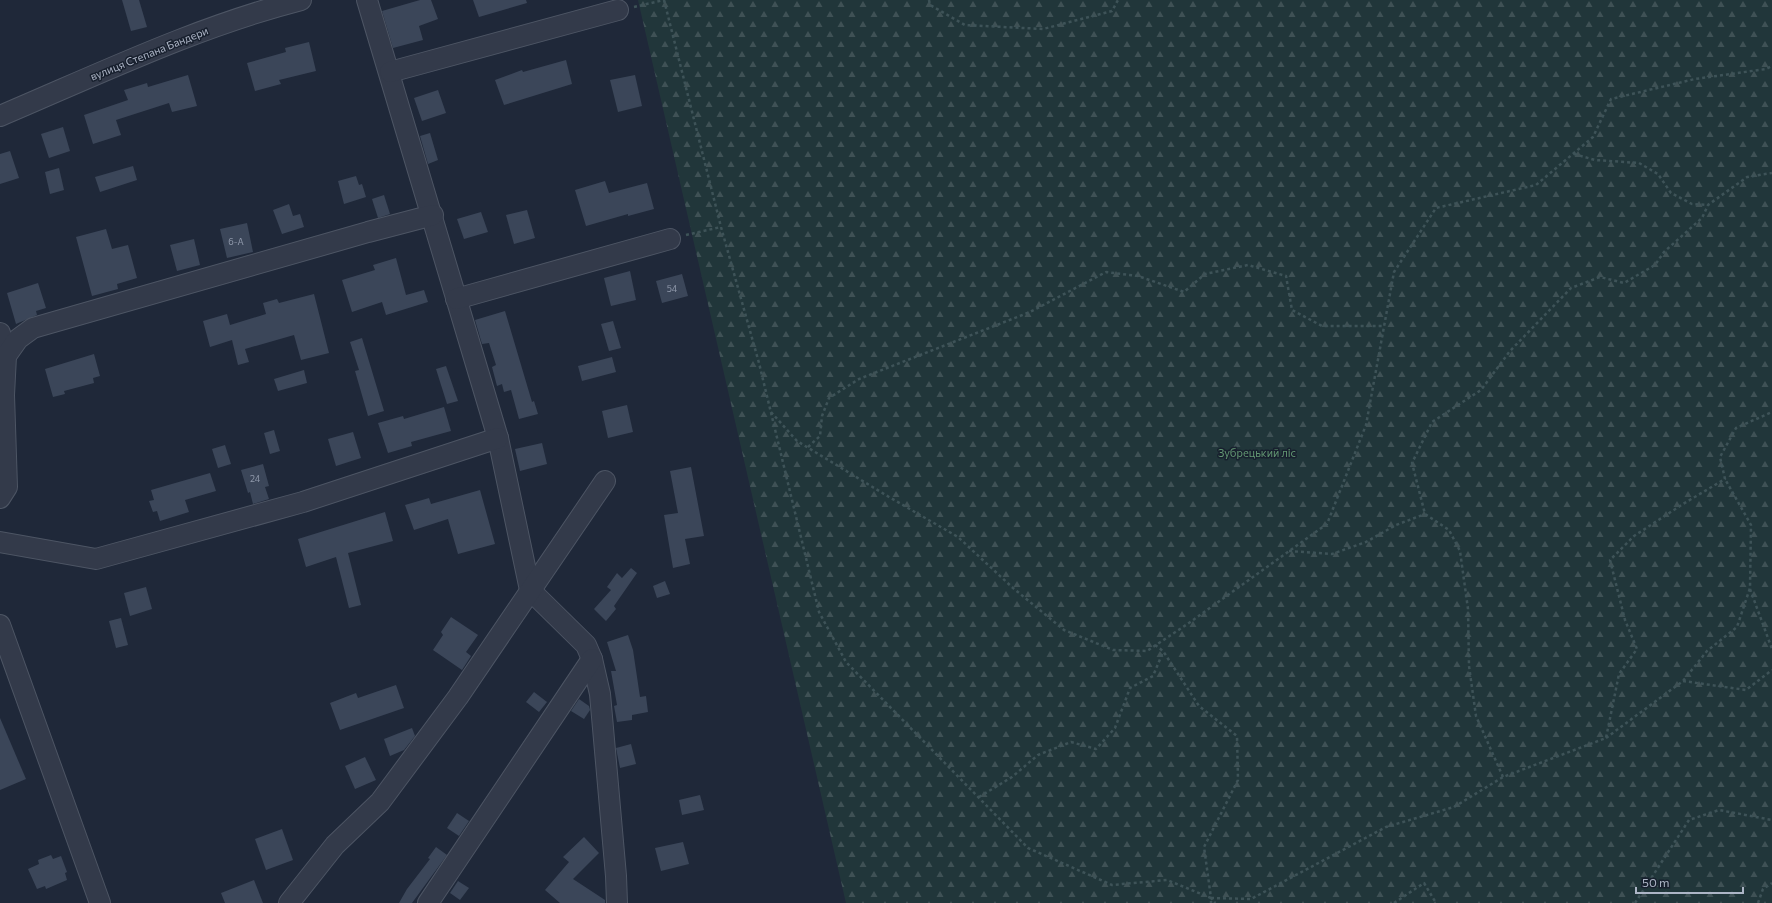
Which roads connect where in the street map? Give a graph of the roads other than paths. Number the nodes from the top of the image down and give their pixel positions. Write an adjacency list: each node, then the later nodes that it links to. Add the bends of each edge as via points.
1 (301, 0): 5 (street, вулиця Степана Бандери, via 212,27)
2 (367, 0): 4 (street)
3 (618, 10): 4 (street)
4 (390, 72): 6 (street)
5 (0, 116)
6 (433, 216): 8 (street); 10 (street, via 368,232 33,328 18,340)
7 (670, 239): 8 (street)
8 (456, 299): 11 (street)
9 (0, 333): 10 (street)
10 (6, 356): 13 (street, via 6,486)
11 (498, 438): 14 (street, via 304,502 96,559); 15 (street)
12 (605, 481): 15 (street)
13 (0, 498)
14 (0, 542)
15 (530, 590): 18 (street, via 586,646); 20 (street, via 458,697 384,795 335,845)
16 (0, 625): 17 (street)
17 (4, 654): 19 (street)
18 (592, 659): 21 (street); 22 (street, via 600,694)
19 (100, 903)
20 (289, 903)
21 (428, 903)
22 (617, 903)

